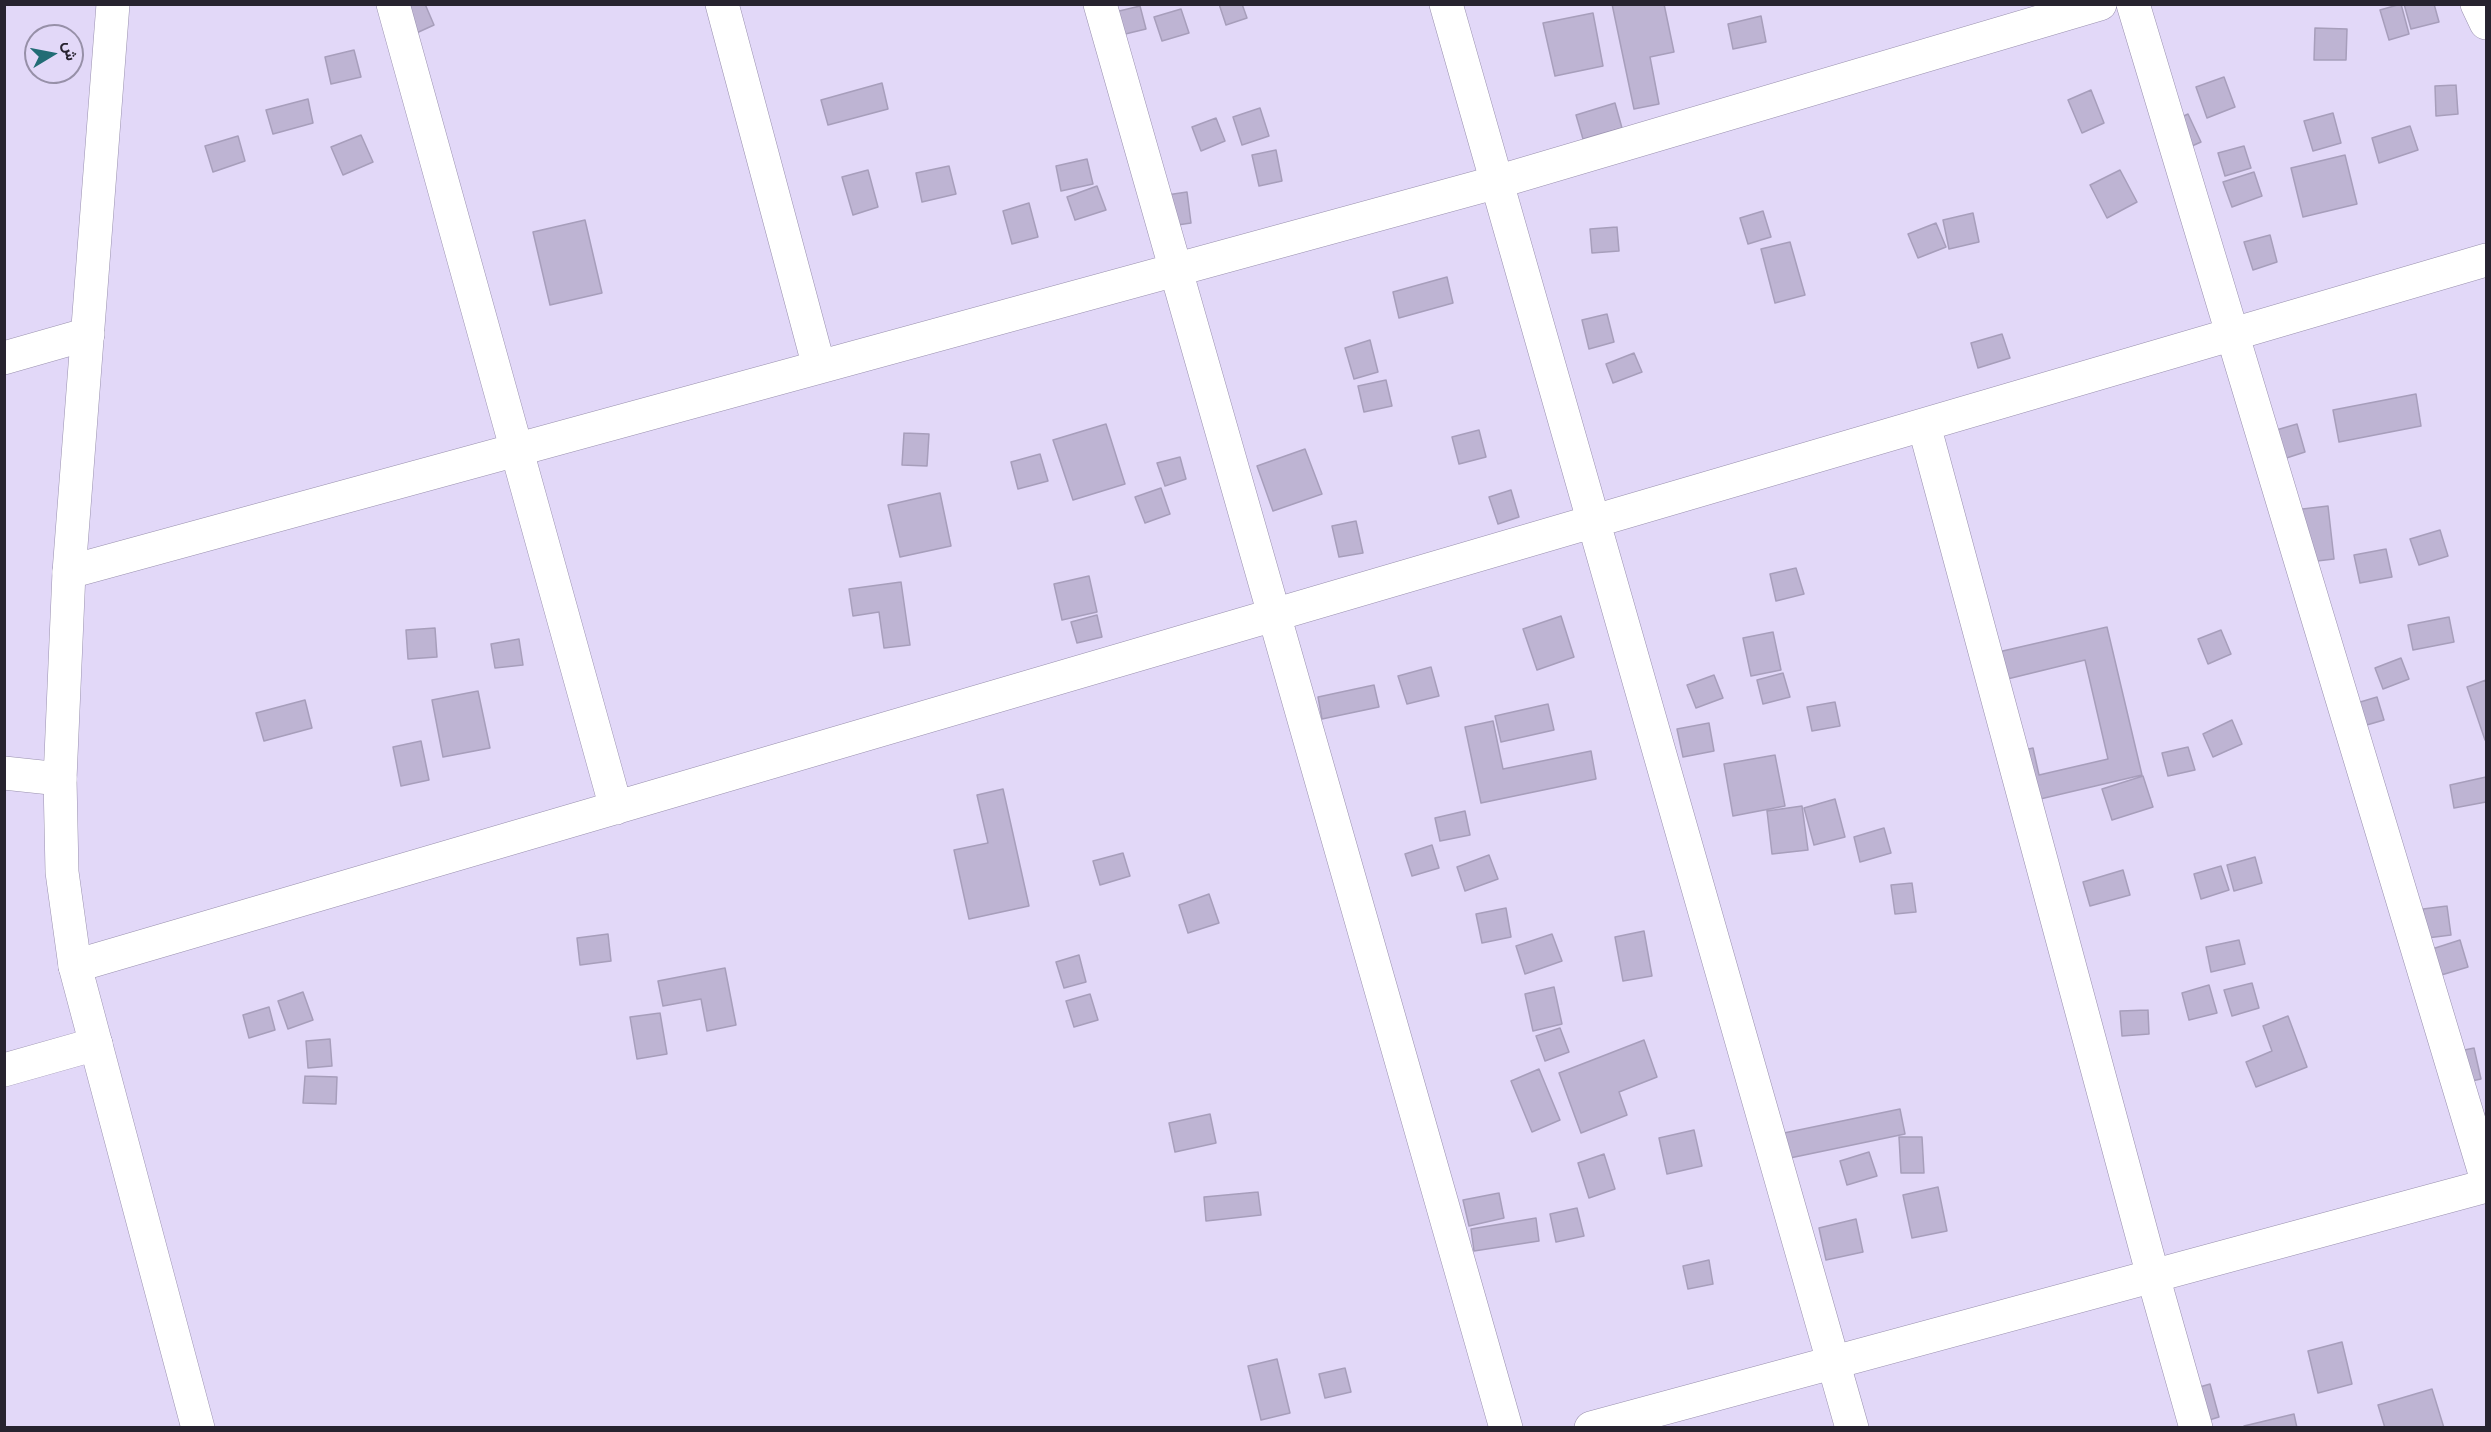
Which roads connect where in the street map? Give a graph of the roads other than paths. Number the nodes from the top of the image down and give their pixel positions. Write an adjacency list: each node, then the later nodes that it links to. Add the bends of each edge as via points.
1 (113, 4): 13 (street)
2 (393, 4): 18 (street)
3 (722, 4): 16 (street)
4 (1100, 4): 12 (street)
5 (1446, 4): 10 (street)
6 (2100, 4): 10 (street)
7 (2133, 4): 14 (street)
8 (2477, 4): 9 (street)
9 (2487, 23)
10 (1497, 182): 12 (street); 19 (street)
11 (2487, 260): 14 (street)
12 (1176, 270): 16 (street); 21 (street)
13 (88, 334): 15 (street); 20 (street)
14 (2233, 334): 17 (street); 28 (street)
15 (4, 358)
16 (819, 367): 18 (street)
17 (1924, 425): 19 (street); 30 (street)
18 (517, 450): 20 (street); 24 (street)
19 (1594, 521): 21 (street); 31 (street)
20 (69, 572): 23 (street)
21 (1275, 614): 24 (street); 33 (street)
22 (4, 773): 23 (street)
23 (60, 779): 25 (street, via 62,872)
24 (616, 807): 25 (street)
25 (75, 966): 26 (street)
26 (96, 1044): 27 (street); 32 (street)
27 (4, 1070)
28 (2487, 1178)
29 (2487, 1186): 30 (street)
30 (2153, 1276): 31 (street); 36 (street)
31 (1833, 1363): 34 (street); 35 (street)
32 (198, 1428)
33 (1506, 1428)
34 (1591, 1428)
35 (1852, 1428)
36 (2196, 1428)

